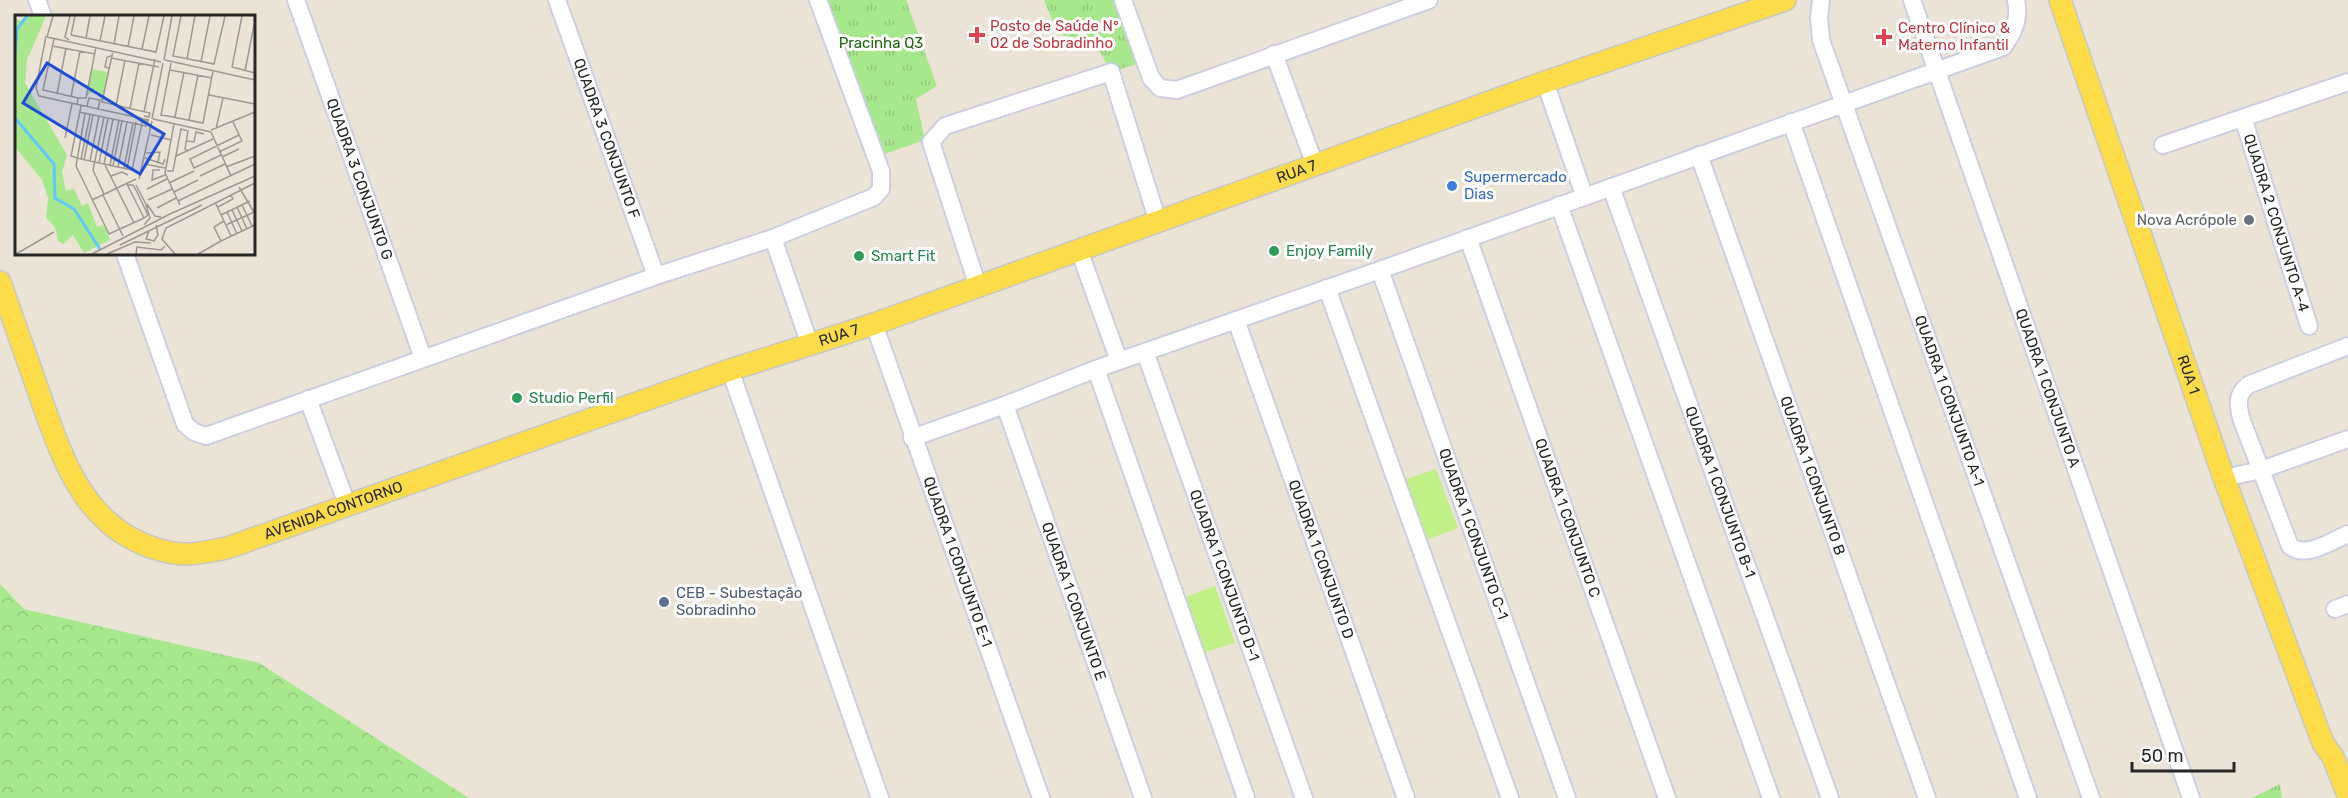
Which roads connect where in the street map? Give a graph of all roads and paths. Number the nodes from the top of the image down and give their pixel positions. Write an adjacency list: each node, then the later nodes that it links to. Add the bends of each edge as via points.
1 (37, 0): 13 (street)
2 (296, 0): 43 (street, QUADRA 3 CONJUNTO G)
3 (557, 0): 33 (street, QUADRA 3 CONJUNTO F)
4 (818, 0): 28 (street, via 883,182 874,197)
5 (1123, 0): 14 (street, via 1146,64 1156,85 1166,91 1207,81)
6 (1429, 0): 12 (street)
7 (1821, 0): 18 (street, QUADRA 1 CONJUNTO A-1, via 1821,40)
8 (1912, 0): 15 (street, QUADRA 1 CONJUNTO A)
9 (2016, 0): 15 (street, via 2019,13 2013,33 2003,47)
10 (1781, 1): 17 (main road, RUA 7)
11 (2060, 1): 52 (main road, RUA 1)
12 (1390, 7): 14 (street)
13 (43, 15)
14 (1274, 54): 23 (street)
15 (1938, 71): 18 (street); 71 (street, QUADRA 1 CONJUNTO A)
16 (2348, 81): 19 (street, QUADRA 2 CONJUNTO A-4)
17 (1545, 82): 23 (main road, RUA 7); 25 (street)
18 (1844, 104): 20 (street); 70 (street, QUADRA 1 CONJUNTO A-1)
19 (2242, 118): 21 (street, QUADRA 2 CONJUNTO A-4); 39 (street, QUADRA 2 CONJUNTO A-4)
20 (1791, 122): 22 (street); 69 (street)
21 (2163, 145)
22 (1699, 155): 24 (street); 68 (street, QUADRA 1 CONJUNTO B)
23 (1315, 165): 27 (main road, RUA 7)
24 (1611, 187): 25 (street); 67 (street, QUADRA 1 CONJUNTO B-1)
25 (1584, 195): 26 (street)
26 (1559, 206): 29 (street); 66 (street)
27 (1158, 222): 30 (main road, RUA 7); 35 (street, via 1111,72 945,126 931,142)
28 (773, 238): 33 (street); 40 (street)
29 (1468, 238): 32 (street); 65 (street, QUADRA 1 CONJUNTO C)
30 (1079, 250): 35 (main road, RUA 7); 44 (street)
31 (125, 255): 47 (street, via 185,424 200,435 216,434)
32 (1380, 270): 36 (street); 64 (street, QUADRA 1 CONJUNTO C-1)
33 (656, 276): 43 (street)
34 (0, 282): 53 (main road, AVENIDA CONTORNO, via 64,462 85,497 122,531 157,549 194,553 227,548)
35 (978, 287): 38 (main road, RUA 7)
36 (1327, 288): 37 (street); 63 (street)
37 (1236, 321): 42 (street); 62 (street, QUADRA 1 CONJUNTO D)
38 (874, 324): 40 (main road, RUA 7); 49 (street, QUADRA 1 CONJUNTO E-1)
39 (2309, 326)
40 (810, 345): 46 (main road, AVENIDA CONTORNO)
41 (2348, 346): 51 (street, via 2262,377 2239,393 2241,418)
42 (1145, 352): 44 (street); 61 (street, QUADRA 1 CONJUNTO D-1)
43 (423, 358): 47 (street)
44 (1119, 361): 45 (street)
45 (1096, 369): 48 (street); 60 (street)
46 (730, 370): 53 (main road, AVENIDA CONTORNO); 57 (street)
47 (308, 399): 53 (street)
48 (1005, 405): 49 (street); 59 (street, QUADRA 1 CONJUNTO E)
49 (912, 438): 58 (street, QUADRA 1 CONJUNTO E-1)
50 (2348, 439): 51 (street)
51 (2261, 470): 52 (street); 54 (street, via 2290,546 2312,549)
52 (2224, 478): 55 (main road, RUA 1)
53 (348, 507)
54 (2348, 534)
55 (2323, 743): 56 (main road); 72 (main road)
56 (2348, 795)
57 (880, 798)
58 (1041, 798)
59 (1143, 798)
60 (1246, 798)
61 (1304, 798)
62 (1406, 798)
63 (1510, 798)
64 (1567, 798)
65 (1667, 798)
66 (1771, 798)
67 (1830, 798)
68 (1927, 798)
69 (2028, 798)
70 (2091, 798)
71 (2191, 798)
72 (2334, 798)

